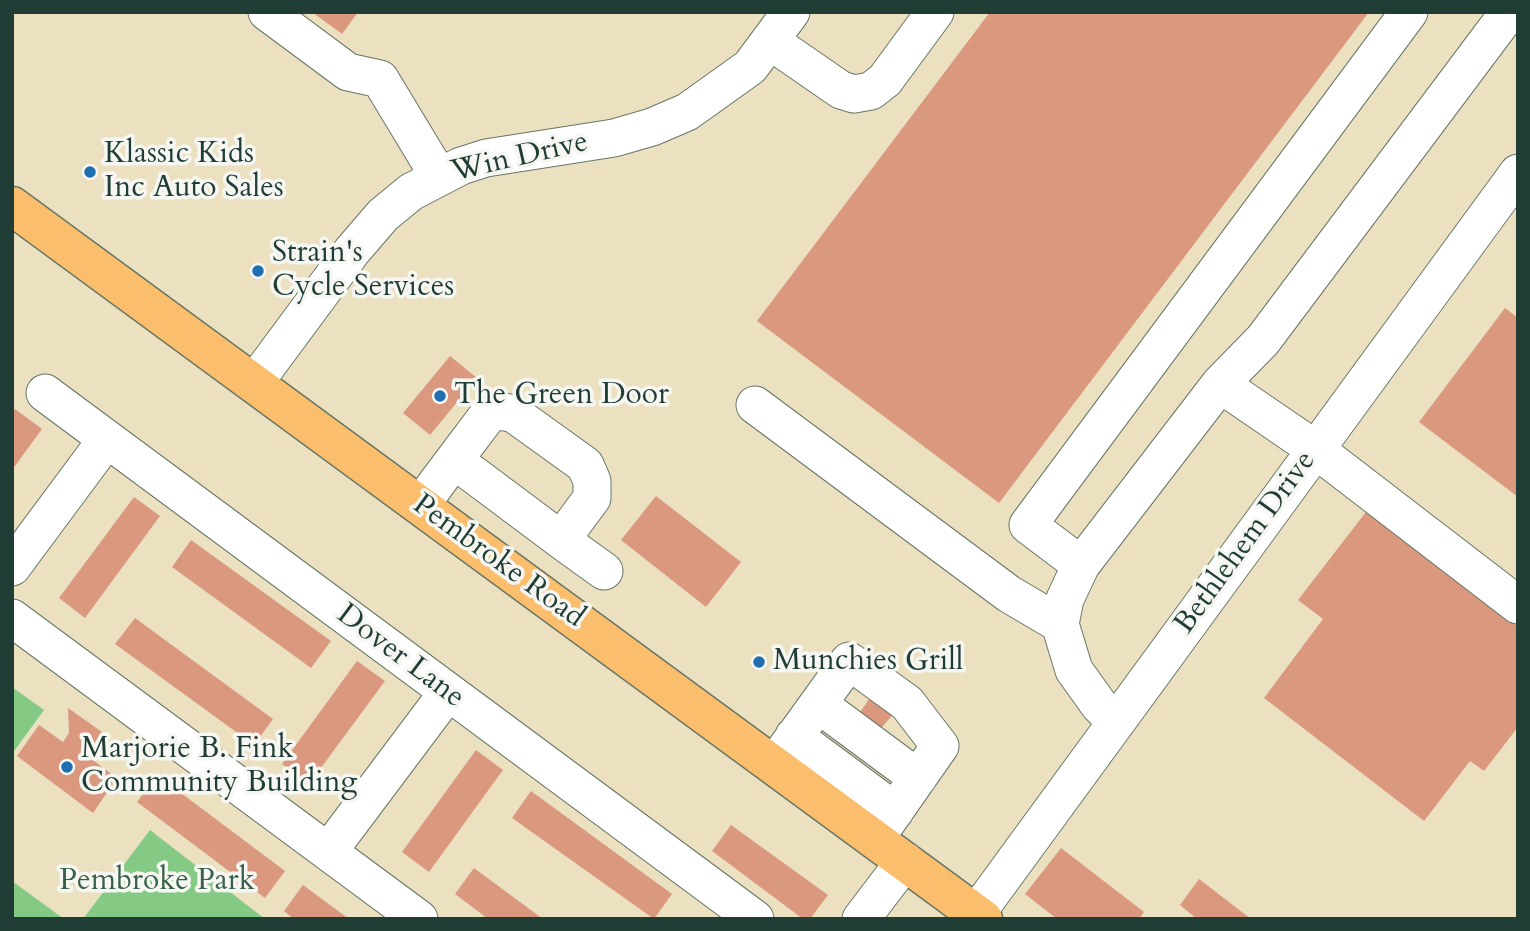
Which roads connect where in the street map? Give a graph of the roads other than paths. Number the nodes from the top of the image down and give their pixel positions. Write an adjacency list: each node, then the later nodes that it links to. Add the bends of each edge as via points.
1 (267, 12): 6 (street, via 348,72 380,79)
2 (935, 12): 5 (street, via 885,79 871,91 854,94 841,90)
3 (1409, 12): 18 (street, via 1028,525)
4 (1509, 12): 10 (street, via 1263,340)
5 (780, 27): 6 (street, Win Drive, via 750,67 687,112 614,138 486,158)
6 (438, 175): 9 (street, Win Drive, via 383,215)
7 (1514, 186): 14 (street, Bethlehem Drive)
8 (12, 206): 9 (main road, Pembroke Road)
9 (255, 382): 16 (main road, Pembroke Road)
10 (1220, 384): 14 (street); 18 (street)
11 (46, 393): 13 (street, Dover Lane)
12 (755, 405): 23 (street, via 1009,594)
13 (107, 439): 19 (street); 24 (street, Dover Lane)
14 (1315, 449): 21 (street); 26 (street, Bethlehem Drive)
15 (454, 460): 16 (street); 17 (street); 17 (street, via 488,415 500,411 514,414 585,465 592,481 592,498)
16 (421, 505): 27 (main road, Pembroke Road)
17 (561, 540): 20 (street)
18 (1081, 565): 23 (street, via 1065,599)
19 (12, 567)
20 (604, 571)
21 (1518, 605)
22 (12, 618): 30 (street)
23 (1060, 624): 26 (street, via 1074,670)
24 (448, 692): 30 (street); 34 (street, Dover Lane)
25 (818, 704): 27 (street); 28 (street); 28 (street, via 849,662 907,703 940,746)
26 (1115, 721): 32 (street, Bethlehem Drive)
27 (784, 751): 29 (main road, Pembroke Road)
28 (918, 778): 29 (street)
29 (885, 825): 31 (main road, Pembroke Road)
30 (328, 852): 33 (street)
31 (905, 861): 32 (main road, Pembroke Road); 35 (street)
32 (980, 916)
33 (419, 919)
34 (755, 919)
35 (861, 919)

